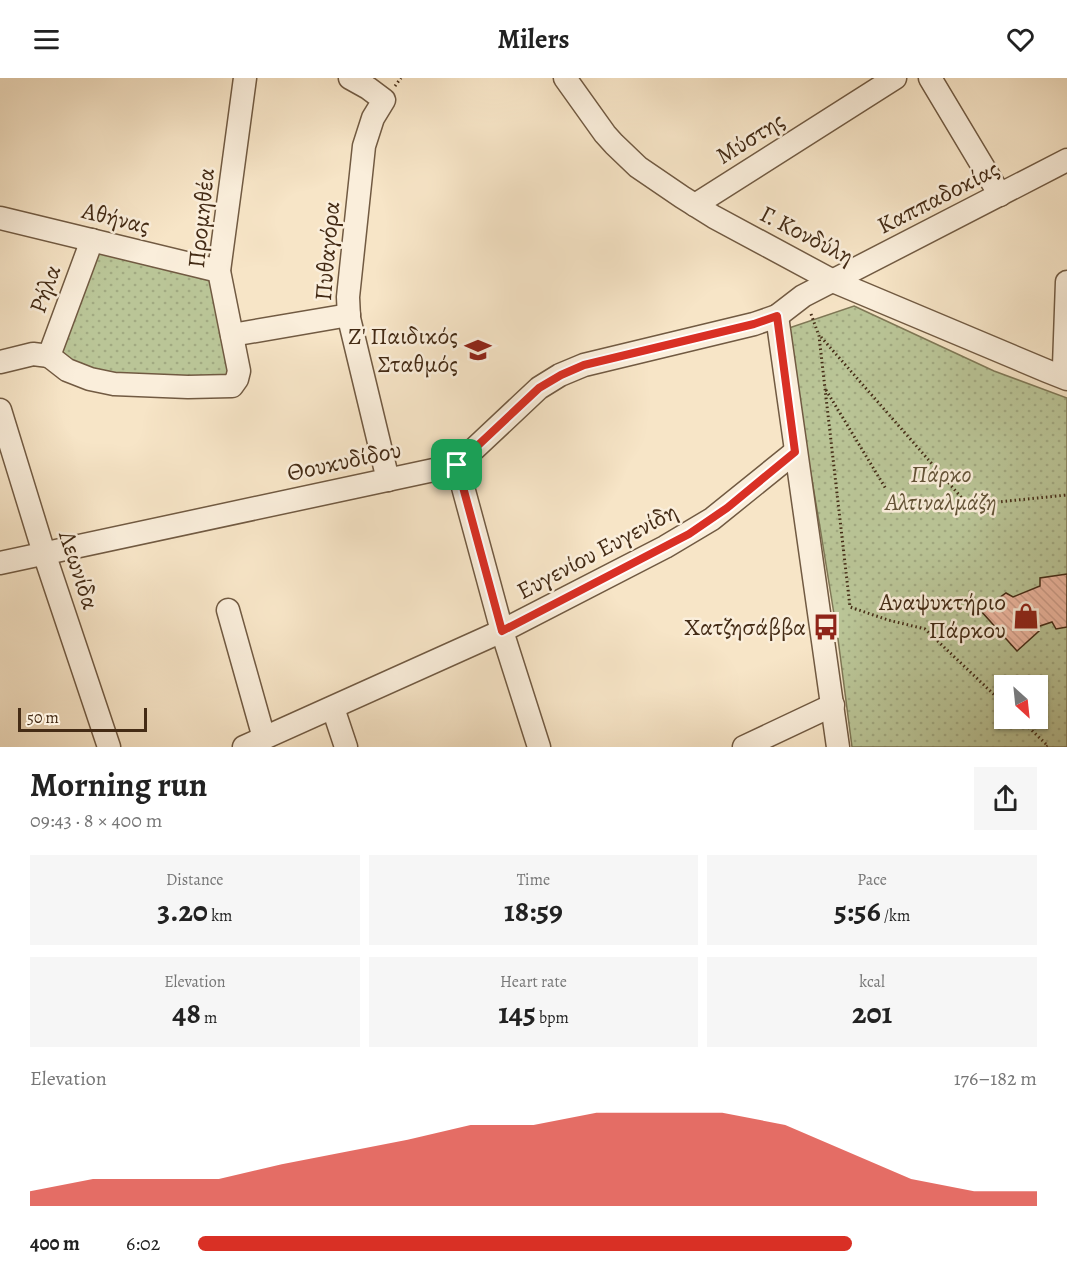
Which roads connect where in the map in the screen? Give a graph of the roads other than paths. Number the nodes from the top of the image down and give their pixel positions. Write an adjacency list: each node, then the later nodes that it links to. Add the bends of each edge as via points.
1 (245, 78): 11 (street, Προμηθέα)
2 (350, 78): 14 (street, Πυθαγόρα, via 384,100 364,146)
3 (565, 78): 8 (street, Γ. Κονδύλη, via 620,150 647,174)
4 (895, 78): 8 (street, Μύστης)
5 (930, 78): 7 (street)
6 (1067, 160): 7 (street, Καππαδοκίας)
7 (1000, 195): 12 (street, Καππαδοκίας)
8 (694, 205): 12 (street, Γ. Κονδύλη)
9 (0, 218): 10 (street, Αθήνας)
10 (92, 240): 11 (street, Αθήνας); 17 (street, Ρήλα)
11 (219, 271): 16 (street, Προμηθέα)
12 (833, 281): 15 (street, via 803,296); 19 (street, Γ. Κονδύλη)
13 (1067, 282): 19 (street)
14 (349, 315): 16 (street); 23 (street, Πυθαγόρα)
15 (777, 316): 21 (street); 22 (street, via 584,365 561,375 539,388)
16 (232, 335): 17 (street, Προμηθέα, via 239,371 232,386 114,384 67,370)
17 (49, 356): 18 (street, via 33,354)
18 (0, 362)
19 (1061, 371)
20 (0, 410): 24 (street, Λεωνίδα)
21 (795, 452): 27 (street, Ευγενίου Ευγενίδη, via 689,534); 28 (street)
22 (457, 465): 23 (street, Θουκυδίδου); 27 (street)
23 (388, 480): 24 (street, Θουκυδίδου)
24 (44, 553): 25 (street, Θουκυδίδου); 31 (street, Λεωνίδα)
25 (0, 563)
26 (228, 610): 30 (street)
27 (502, 631): 29 (street, Ευγενίου Ευγενίδη); 33 (street)
28 (833, 705): 34 (street); 35 (street)
29 (333, 708): 30 (street, Ευγενίου Ευγενίδη); 32 (street)
30 (254, 742)
31 (109, 747)
32 (346, 747)
33 (539, 747)
34 (744, 747)
35 (838, 747)

